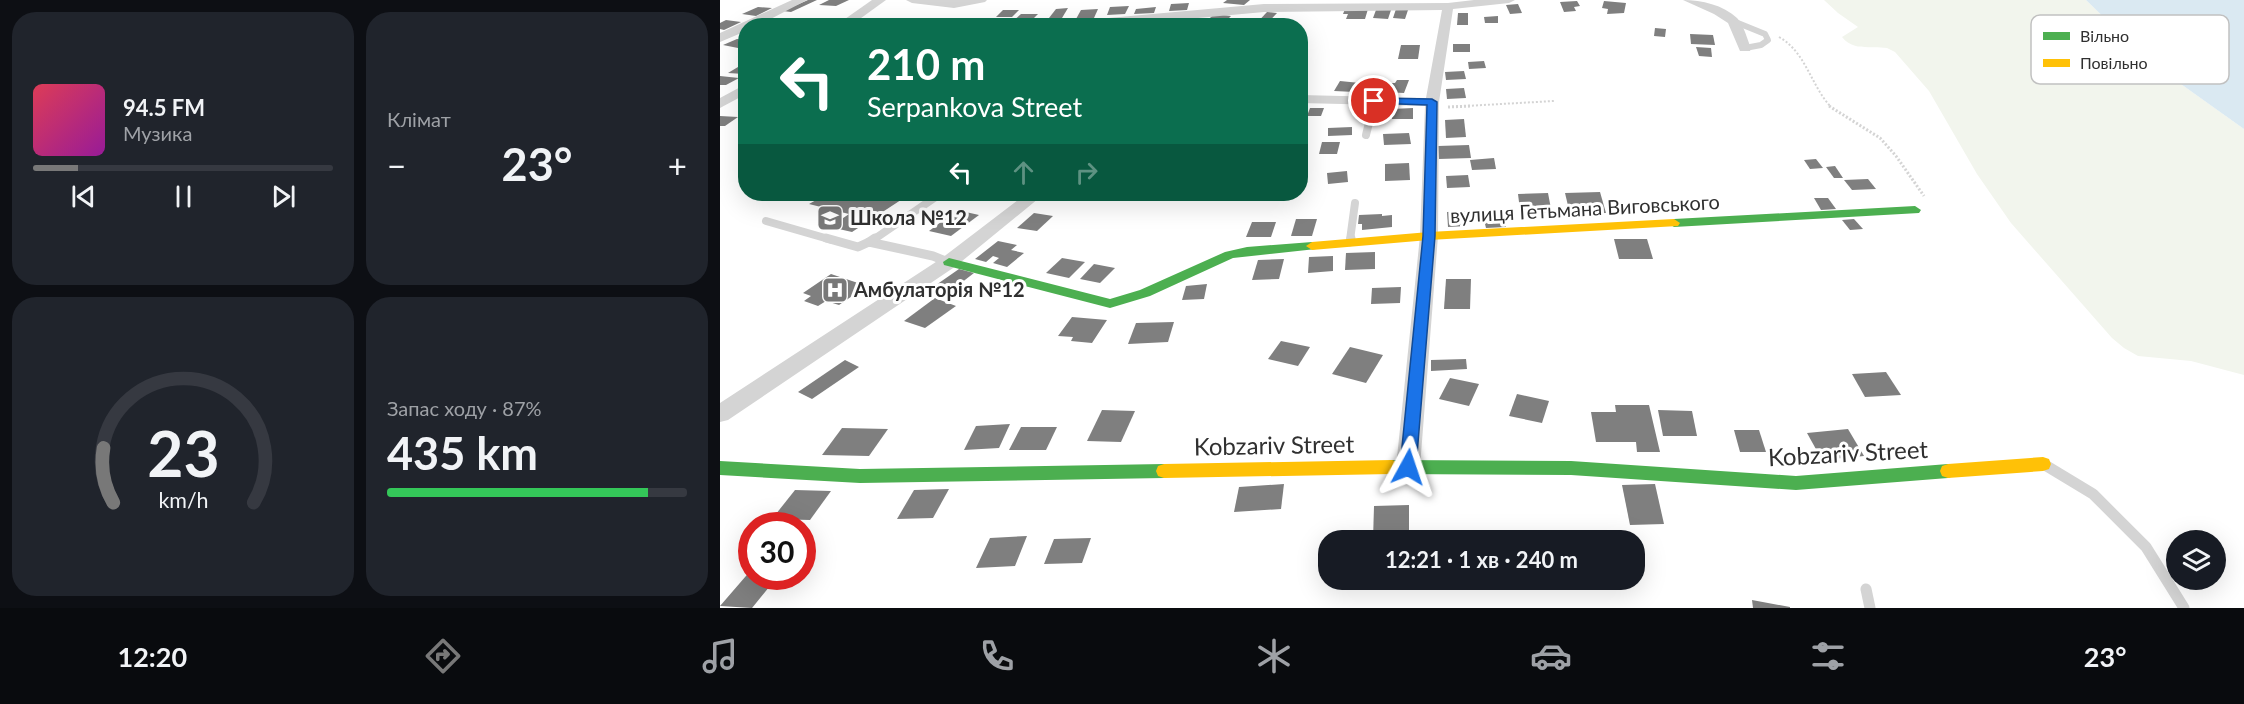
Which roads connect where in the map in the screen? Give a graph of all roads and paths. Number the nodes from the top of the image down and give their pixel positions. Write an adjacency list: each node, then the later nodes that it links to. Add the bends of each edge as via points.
1 (801, 0): 11 (street)
2 (880, 0): 12 (street)
3 (912, 0): 4 (street, via 954,5)
4 (981, 0)
5 (1274, 0): 10 (street)
6 (1509, 0): 8 (street)
7 (1689, 0): 15 (street)
8 (1469, 2): 9 (street)
9 (1448, 6): 10 (street); 25 (street)
10 (1264, 9): 13 (street); 14 (street)
11 (763, 18)
12 (853, 18)
13 (1158, 18)
14 (1253, 18)
15 (1733, 21): 17 (lane); 19 (street)
16 (738, 30): 18 (street)
17 (1758, 30): 19 (lane, via 1768,40); 30 (path, via 1788,42 1829,106 1880,138 1928,203)
18 (720, 38)
19 (1744, 48)
20 (738, 93): 24 (street)
21 (1308, 99): 22 (street)
22 (1374, 101): 25 (street); 26 (lane)
23 (1554, 101): 25 (path)
24 (720, 104)
25 (1432, 105): 32 (street)
26 (1366, 135)
27 (930, 201): 33 (lane)
28 (1027, 201): 35 (street)
29 (1355, 203): 34 (lane)
30 (1915, 210): 32 (street, вулиця Гетьмана Виговського)
31 (766, 221): 33 (lane, via 858,247)
32 (1429, 236): 34 (street, вулиця Гетьмана Виговського); 38 (street)
33 (869, 242): 35 (lane)
34 (1350, 242): 35 (street, вулиця Гетьмана Виговського, via 1233,254 1133,300 1110,304)
35 (949, 262): 36 (street)
36 (720, 414)
37 (2043, 464): 38 (street, Kobzariv Street, via 1796,483 1572,468); 42 (lane, via 2093,494 2146,547)
38 (1408, 467): 39 (street, Kobzariv Street, via 860,476)
39 (720, 468)
40 (1866, 589): 41 (lane)
41 (1869, 608)
42 (2184, 608)

